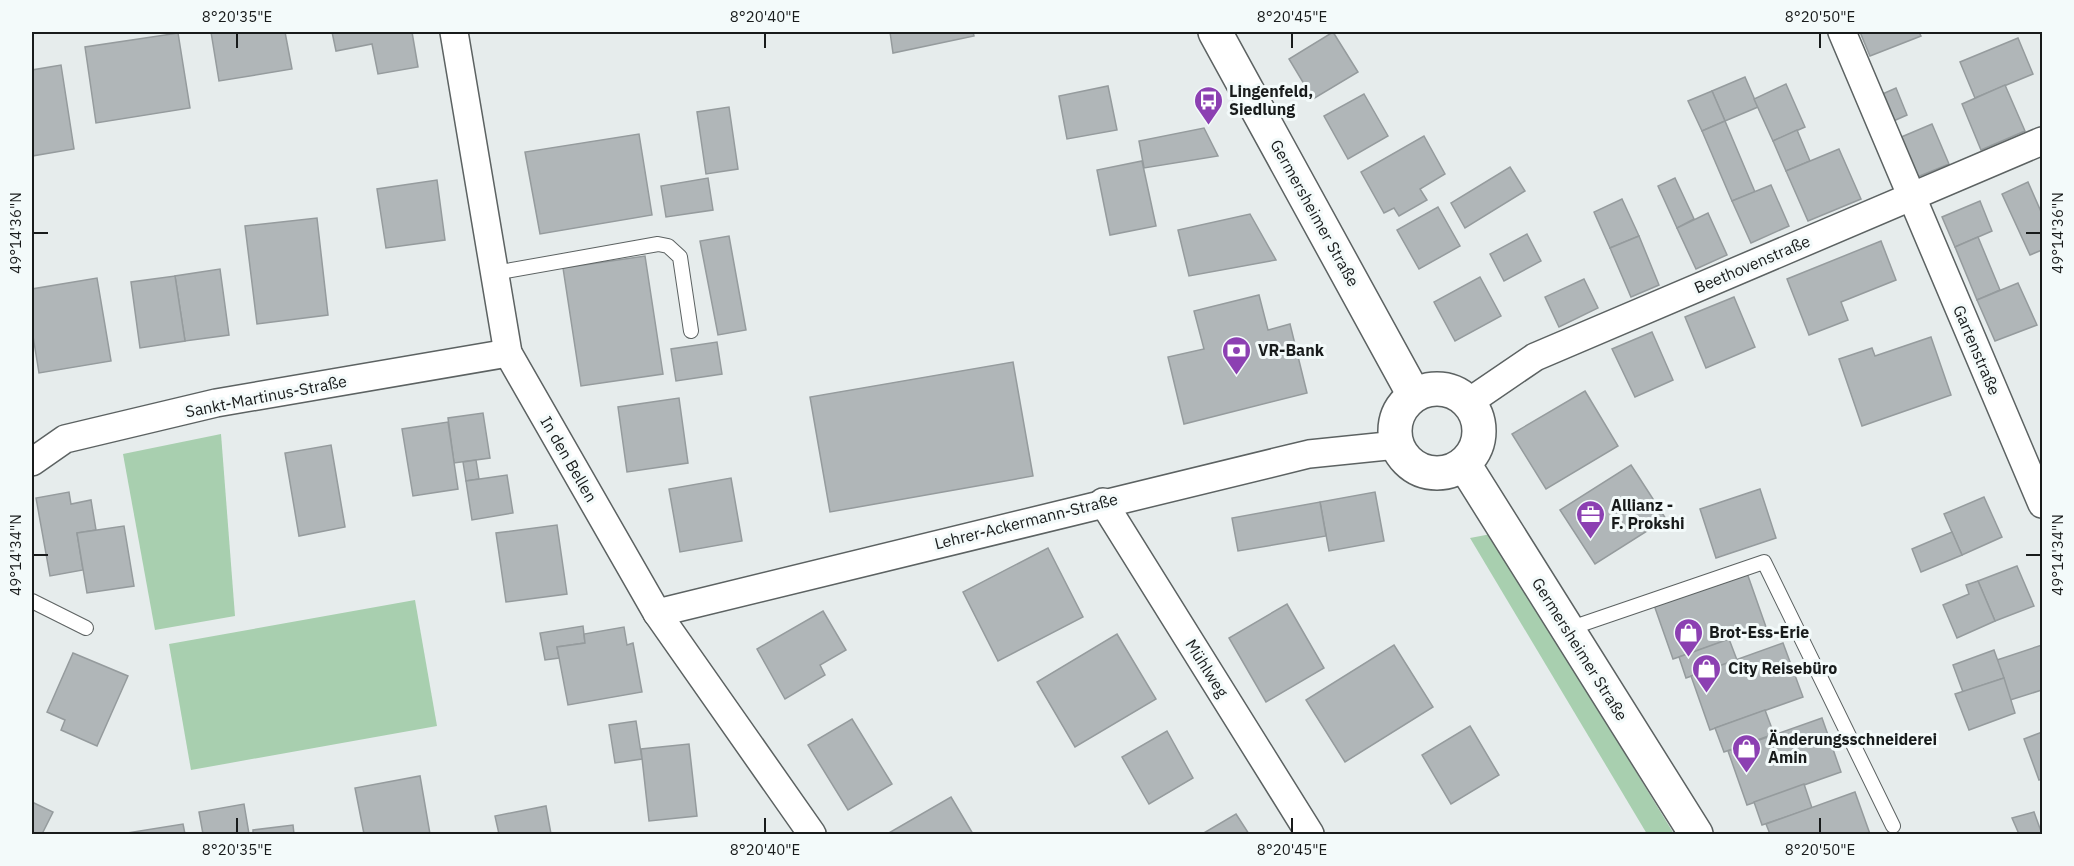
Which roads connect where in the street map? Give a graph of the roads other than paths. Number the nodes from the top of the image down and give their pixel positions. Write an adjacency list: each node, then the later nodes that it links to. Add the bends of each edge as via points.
1 (454, 32): 6 (street, In den Bellen)
2 (1215, 32): 9 (main road, Germersheimer Straße)
3 (1842, 32): 5 (street, Gartenstraße)
4 (2043, 141): 5 (street, Beethovenstraße)
5 (1911, 196): 10 (street, Beethovenstraße, via 1535,357); 15 (street, Gartenstraße)
6 (495, 273): 7 (lane, via 658,244 668,246 680,257); 8 (street, In den Bellen)
7 (691, 331)
8 (508, 353): 12 (street, Sankt-Martinus-Straße, via 216,403 65,439); 17 (street, In den Bellen)
9 (1414, 395): 10 (main road, via 1437,388); 11 (main road, via 1397,417)
10 (1469, 402): 13 (main road, via 1476,414 1479,434 1473,454)
11 (1397, 445): 13 (main road, via 1412,465 1423,471 1444,472); 14 (street, Lehrer-Ackermann-Straße, via 1309,454)
12 (32, 462)
13 (1464, 464): 19 (main road, Germersheimer Straße)
14 (1103, 502): 17 (street, Lehrer-Ackermann-Straße); 22 (street, Mühlweg)
15 (2043, 504)
16 (32, 601): 18 (lane)
17 (657, 613): 21 (street, In den Bellen)
18 (86, 628)
19 (1568, 630): 20 (lane, via 1764,562); 23 (main road, Germersheimer Straße)
20 (1893, 826)
21 (812, 834)
22 (1310, 834)
23 (1696, 834)

